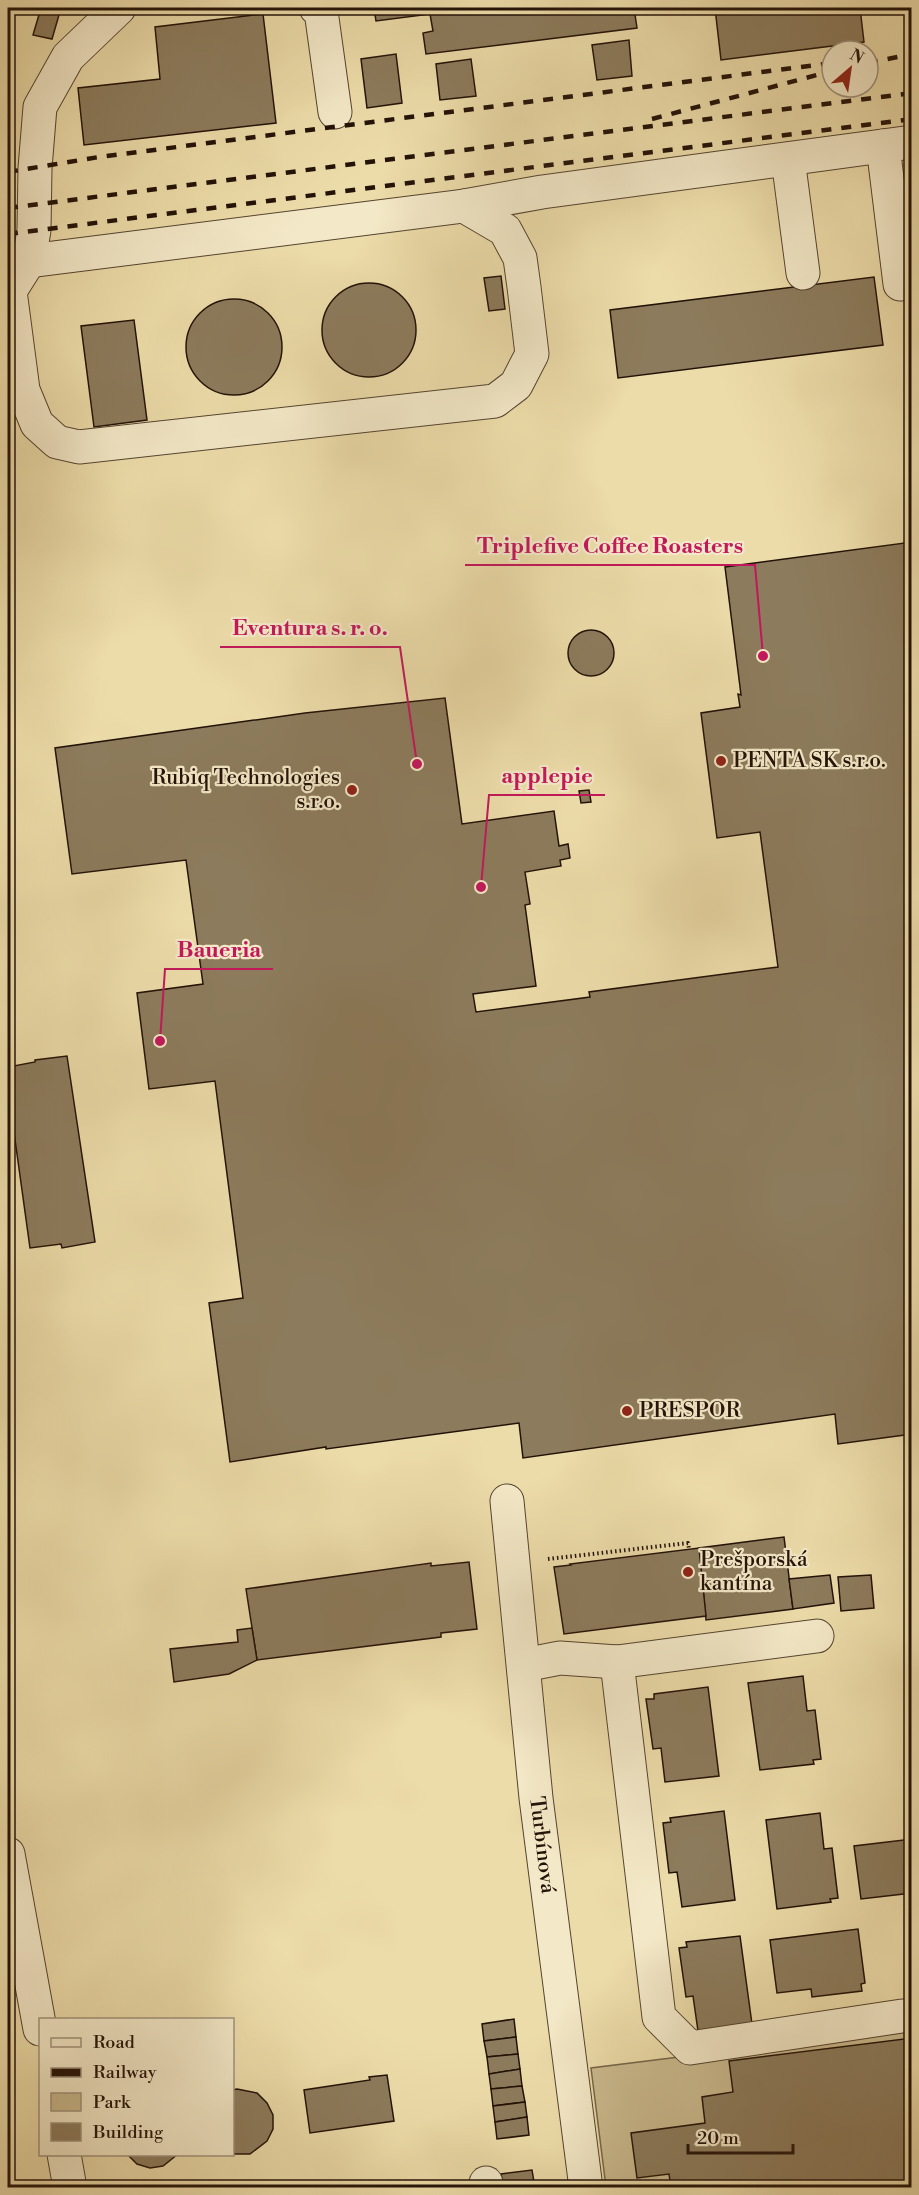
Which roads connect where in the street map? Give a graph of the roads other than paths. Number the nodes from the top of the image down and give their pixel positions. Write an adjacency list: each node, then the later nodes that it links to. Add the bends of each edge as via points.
1 (118, 8): 7 (street, via 68,57 40,107)
2 (316, 8): 3 (street, via 321,11)
3 (334, 112)
4 (897, 144): 5 (street); 9 (street, via 900,284)
5 (788, 159): 6 (street); 8 (street)
6 (464, 206): 7 (street); 7 (street, via 505,230 520,258 532,354 516,385 495,401 79,447 57,442 38,424 23,390 10,291)
7 (29, 261)
8 (803, 273)
9 (912, 283)
10 (507, 1501): 13 (street, Turbínová)
11 (817, 1636): 12 (street)
12 (617, 1662): 13 (street, via 560,1658); 15 (street, via 659,2017 690,2048)
13 (524, 1665): 19 (street, Turbínová, via 536,1798)
14 (8, 1854): 16 (street)
15 (902, 2016)
16 (39, 2024)
17 (64, 2156): 18 (street)
18 (70, 2187)
19 (586, 2187)

